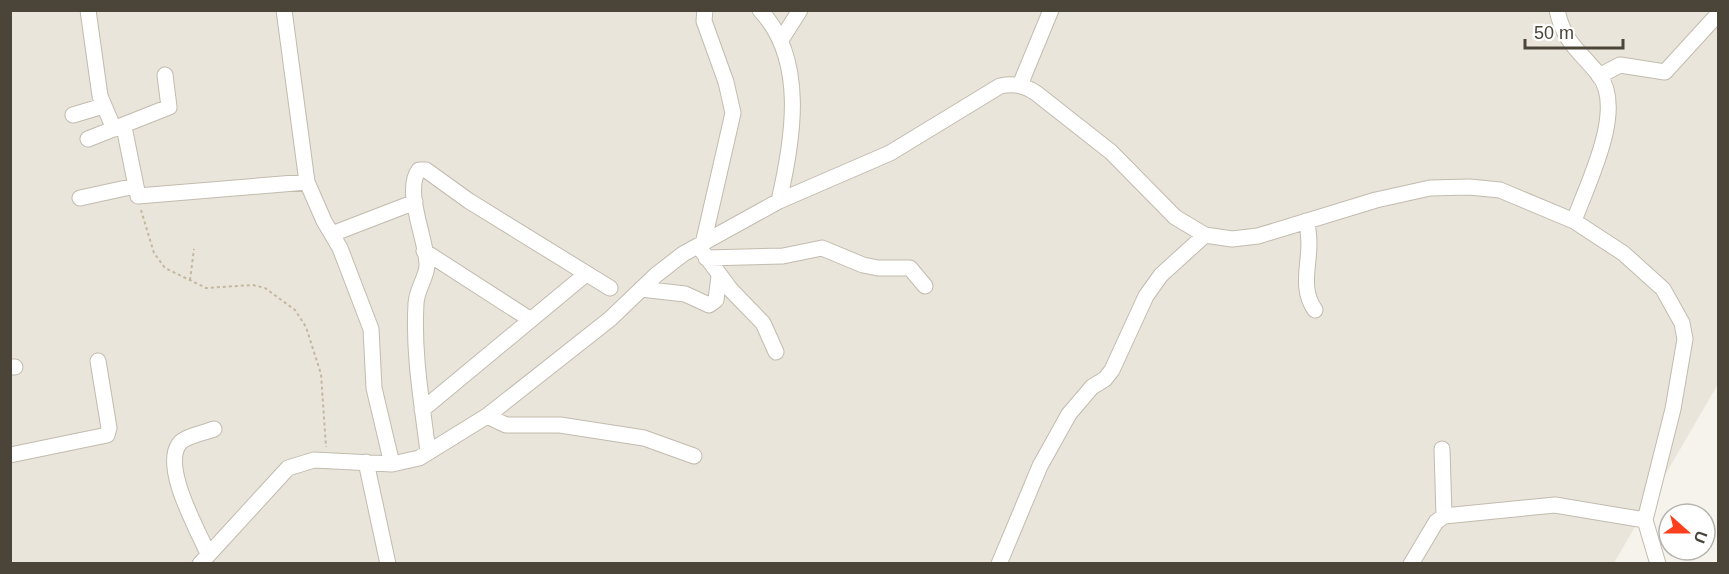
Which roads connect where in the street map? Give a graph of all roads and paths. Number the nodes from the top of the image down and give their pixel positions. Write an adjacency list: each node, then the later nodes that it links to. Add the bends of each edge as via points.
1 (88, 10): 13 (street)
2 (284, 10): 17 (street)
3 (760, 10): 9 (street)
4 (800, 10): 9 (street)
5 (1051, 10): 12 (street)
6 (1557, 10): 11 (street, via 1567,41)
7 (704, 11): 27 (street, via 733,113)
8 (1719, 14): 11 (street, via 1665,72 1620,64)
9 (781, 40): 20 (street, via 794,129)
10 (165, 75): 15 (street, via 169,108)
11 (1599, 76): 23 (street, via 1607,88 1610,114)
12 (1020, 85): 20 (street, via 1000,86 890,153); 25 (street, via 1099,142 1175,217)
13 (103, 106): 14 (street); 15 (street)
14 (73, 114)
15 (119, 128): 16 (street); 18 (street)
16 (88, 139)
17 (307, 182): 18 (street); 24 (street)
18 (137, 191): 19 (street); 31 (path, via 147,234 160,263)
19 (80, 198)
20 (779, 201): 27 (street)
21 (415, 202): 24 (street); 28 (street); 29 (street, via 415,175 426,170)
22 (1306, 221): 23 (street, via 1430,188 1469,187 1500,190); 25 (street, via 1246,238); 35 (street, via 1311,251 1305,290)
23 (1574, 221): 50 (street, via 1647,273 1663,289 1682,323 1685,339 1673,409)
24 (332, 234): 48 (street, via 371,329 374,388)
25 (1205, 235): 53 (street, via 1161,275 1146,296 1112,370 1069,414 1040,466)
26 (194, 249): 31 (path)
27 (702, 249): 30 (street); 32 (street, via 783,256 822,248 864,265 911,269); 34 (street, via 683,254)
28 (424, 251): 36 (street); 39 (street, via 427,265 417,291 415,349)
29 (586, 274): 33 (street); 36 (street)
30 (719, 276): 34 (street, via 716,300 709,305 686,294); 37 (street, via 763,322)
31 (190, 280): 46 (path, via 213,288 265,288 301,318 321,375)
32 (925, 286)
33 (610, 288)
34 (641, 289): 40 (street, via 610,319)
35 (1315, 310)
36 (531, 320): 39 (street)
37 (776, 352)
38 (98, 361): 44 (street, via 107,435)
39 (422, 410): 43 (street)
40 (487, 416): 43 (street); 45 (street, via 506,424 560,424 644,438)
41 (214, 429): 51 (street, via 183,441 176,452 177,483 195,522)
42 (1442, 449): 49 (street)
43 (428, 452): 48 (street)
44 (10, 455)
45 (694, 456)
46 (327, 460): 47 (street); 51 (street, via 304,461 281,472)
47 (366, 462): 48 (street); 52 (street)
48 (392, 464)
49 (1444, 516): 50 (street, via 1555,505); 54 (street, via 1436,522)
50 (1645, 520): 55 (street)
51 (204, 559)
52 (388, 564)
53 (999, 564)
54 (1411, 564)
55 (1658, 564)

